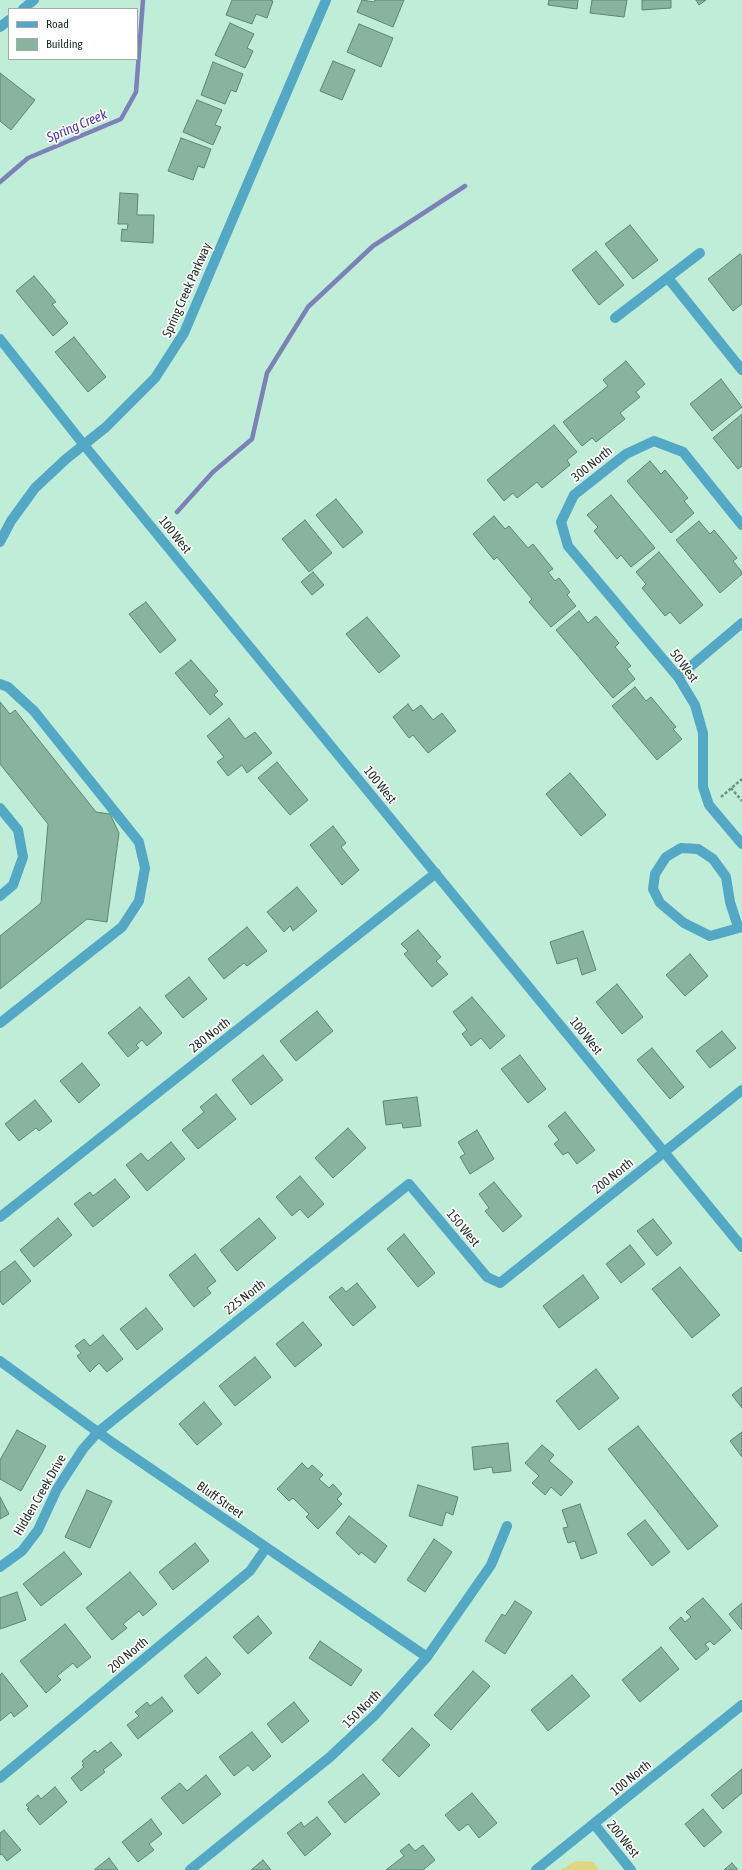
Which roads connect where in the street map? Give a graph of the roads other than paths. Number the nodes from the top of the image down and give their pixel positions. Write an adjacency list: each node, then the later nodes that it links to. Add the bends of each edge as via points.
1 (34, 0): 3 (street)
2 (326, 0): 11 (street, Spring Creek Parkway, via 184,334 155,378 106,427)
3 (24, 8)
4 (8, 21): 5 (street)
5 (0, 27)
6 (700, 253): 7 (street)
7 (668, 278): 8 (street); 10 (street)
8 (615, 318)
9 (0, 339): 11 (street, 100 West)
10 (742, 370)
11 (84, 445): 14 (street, Spring Creek Parkway, via 35,488 11,521); 20 (street, 100 West)
12 (561, 522): 13 (street, 300 North, via 574,495 626,454 654,441 683,452); 16 (street, 50 West, via 568,546)
13 (742, 525)
14 (0, 542)
15 (742, 623): 16 (street)
16 (678, 677): 19 (street, 50 West, via 695,705 703,733 703,787 709,805)
17 (0, 684): 23 (street, via 8,687 34,711 139,842 145,868 139,901 122,927)
18 (0, 808): 21 (street, via 18,830 23,857 13,885)
19 (742, 844)
20 (436, 873): 25 (street, 100 West); 27 (street, 280 North)
21 (0, 896)
22 (740, 927): 22 (street, via 710,936 684,923 660,904 652,889 655,874 666,857 682,848 698,849 712,859 726,877 730,902)
23 (0, 1023)
24 (742, 1090): 25 (street, 200 North)
25 (664, 1151): 28 (street, 100 West); 29 (street, 200 North)
26 (409, 1184): 29 (street, 150 West, via 487,1277); 31 (street, 225 North)
27 (0, 1217)
28 (742, 1247)
29 (500, 1283)
30 (0, 1361): 31 (street, Bluff Street)
31 (98, 1432): 33 (street, Bluff Street); 34 (street, Hidden Creek Drive, via 83,1449 57,1489 38,1530 22,1551)
32 (507, 1526): 35 (street, 150 North, via 491,1565)
33 (266, 1548): 35 (street, Bluff Street); 37 (street, 200 North, via 250,1571)
34 (0, 1567)
35 (427, 1657): 39 (street, 150 North, via 376,1714 330,1757)
36 (742, 1705): 38 (street, 100 North)
37 (0, 1778)
38 (594, 1824): 40 (street, 100 North); 41 (street, 200 West)
39 (190, 1870)
40 (536, 1870)
41 (631, 1870)

